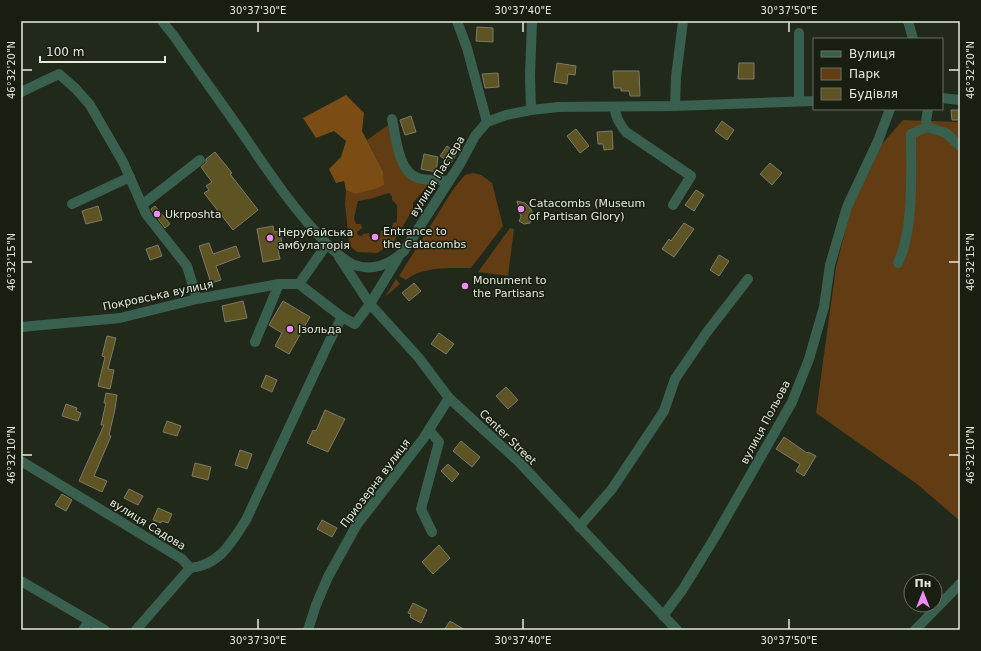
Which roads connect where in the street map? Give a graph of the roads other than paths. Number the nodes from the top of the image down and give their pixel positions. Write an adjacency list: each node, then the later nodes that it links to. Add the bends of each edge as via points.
1 (162, 21): 28 (street, вулиця Пастера, via 281,190)
2 (457, 21): 19 (street)
3 (532, 21): 15 (street)
4 (683, 21): 13 (street, via 676,77)
5 (908, 21): 7 (street)
6 (799, 32): 11 (street)
7 (913, 38)
8 (21, 92): 23 (street, via 59,74 90,105)
9 (943, 98): 10 (street)
10 (960, 100)
11 (799, 101): 12 (street, вулиця Пастера); 13 (street, вулиця Пастера)
12 (813, 101)
13 (676, 106): 14 (street, вулиця Пастера)
14 (615, 107): 15 (street, вулиця Пастера, via 558,107); 26 (street, via 618,122 626,132 691,176)
15 (531, 110): 19 (street, вулиця Пастера)
16 (890, 110): 48 (street, вулиця Польова, via 847,207 830,265 824,307 809,360 792,402 715,537)
17 (928, 110): 20 (street)
18 (392, 120): 24 (street, via 401,160 409,174 417,178)
19 (487, 122): 24 (street, вулиця Пастера, via 475,136)
20 (927, 127): 21 (street, via 946,132); 31 (street, via 911,134 908,222)
21 (960, 146)
22 (200, 160): 27 (street)
23 (130, 177): 25 (street); 27 (street)
24 (449, 181): 30 (street, вулиця Пастера)
25 (72, 204)
26 (673, 204)
27 (142, 205): 35 (street, via 146,214 187,266)
28 (328, 244): 29 (street, вулиця Пастера); 34 (street)
29 (336, 252): 30 (street, вулиця Пастера, via 352,263 372,268); 36 (street, Center Street)
30 (398, 258): 36 (street)
31 (898, 263)
32 (748, 279): 43 (street, via 676,379 664,411 616,482)
33 (279, 284): 34 (street, Покровська вулиця); 35 (street, Покровська вулиця); 39 (street)
34 (299, 284): 37 (street)
35 (197, 299): 38 (street, Покровська вулиця, via 120,318)
36 (370, 304): 37 (street, via 355,324); 40 (street, Center Street, via 419,358)
37 (342, 317): 45 (street, via 246,520 230,545 214,560 201,567)
38 (21, 327)
39 (255, 342)
40 (449, 398): 41 (street, Приозерна вулиця); 43 (street, Center Street, via 518,461)
41 (429, 430): 44 (street, via 439,442 420,509); 52 (street, Приозерна вулиця, via 356,526 328,577)
42 (21, 460): 45 (street, вулиця Садова, via 182,559)
43 (579, 527): 48 (street, Center Street)
44 (432, 532)
45 (190, 568): 51 (street)
46 (21, 581): 49 (street)
47 (960, 584): 54 (street)
48 (663, 616): 53 (street, Center Street)
49 (86, 626): 50 (street)
50 (105, 630)
51 (136, 630)
52 (308, 630)
53 (677, 630)
54 (914, 630)

